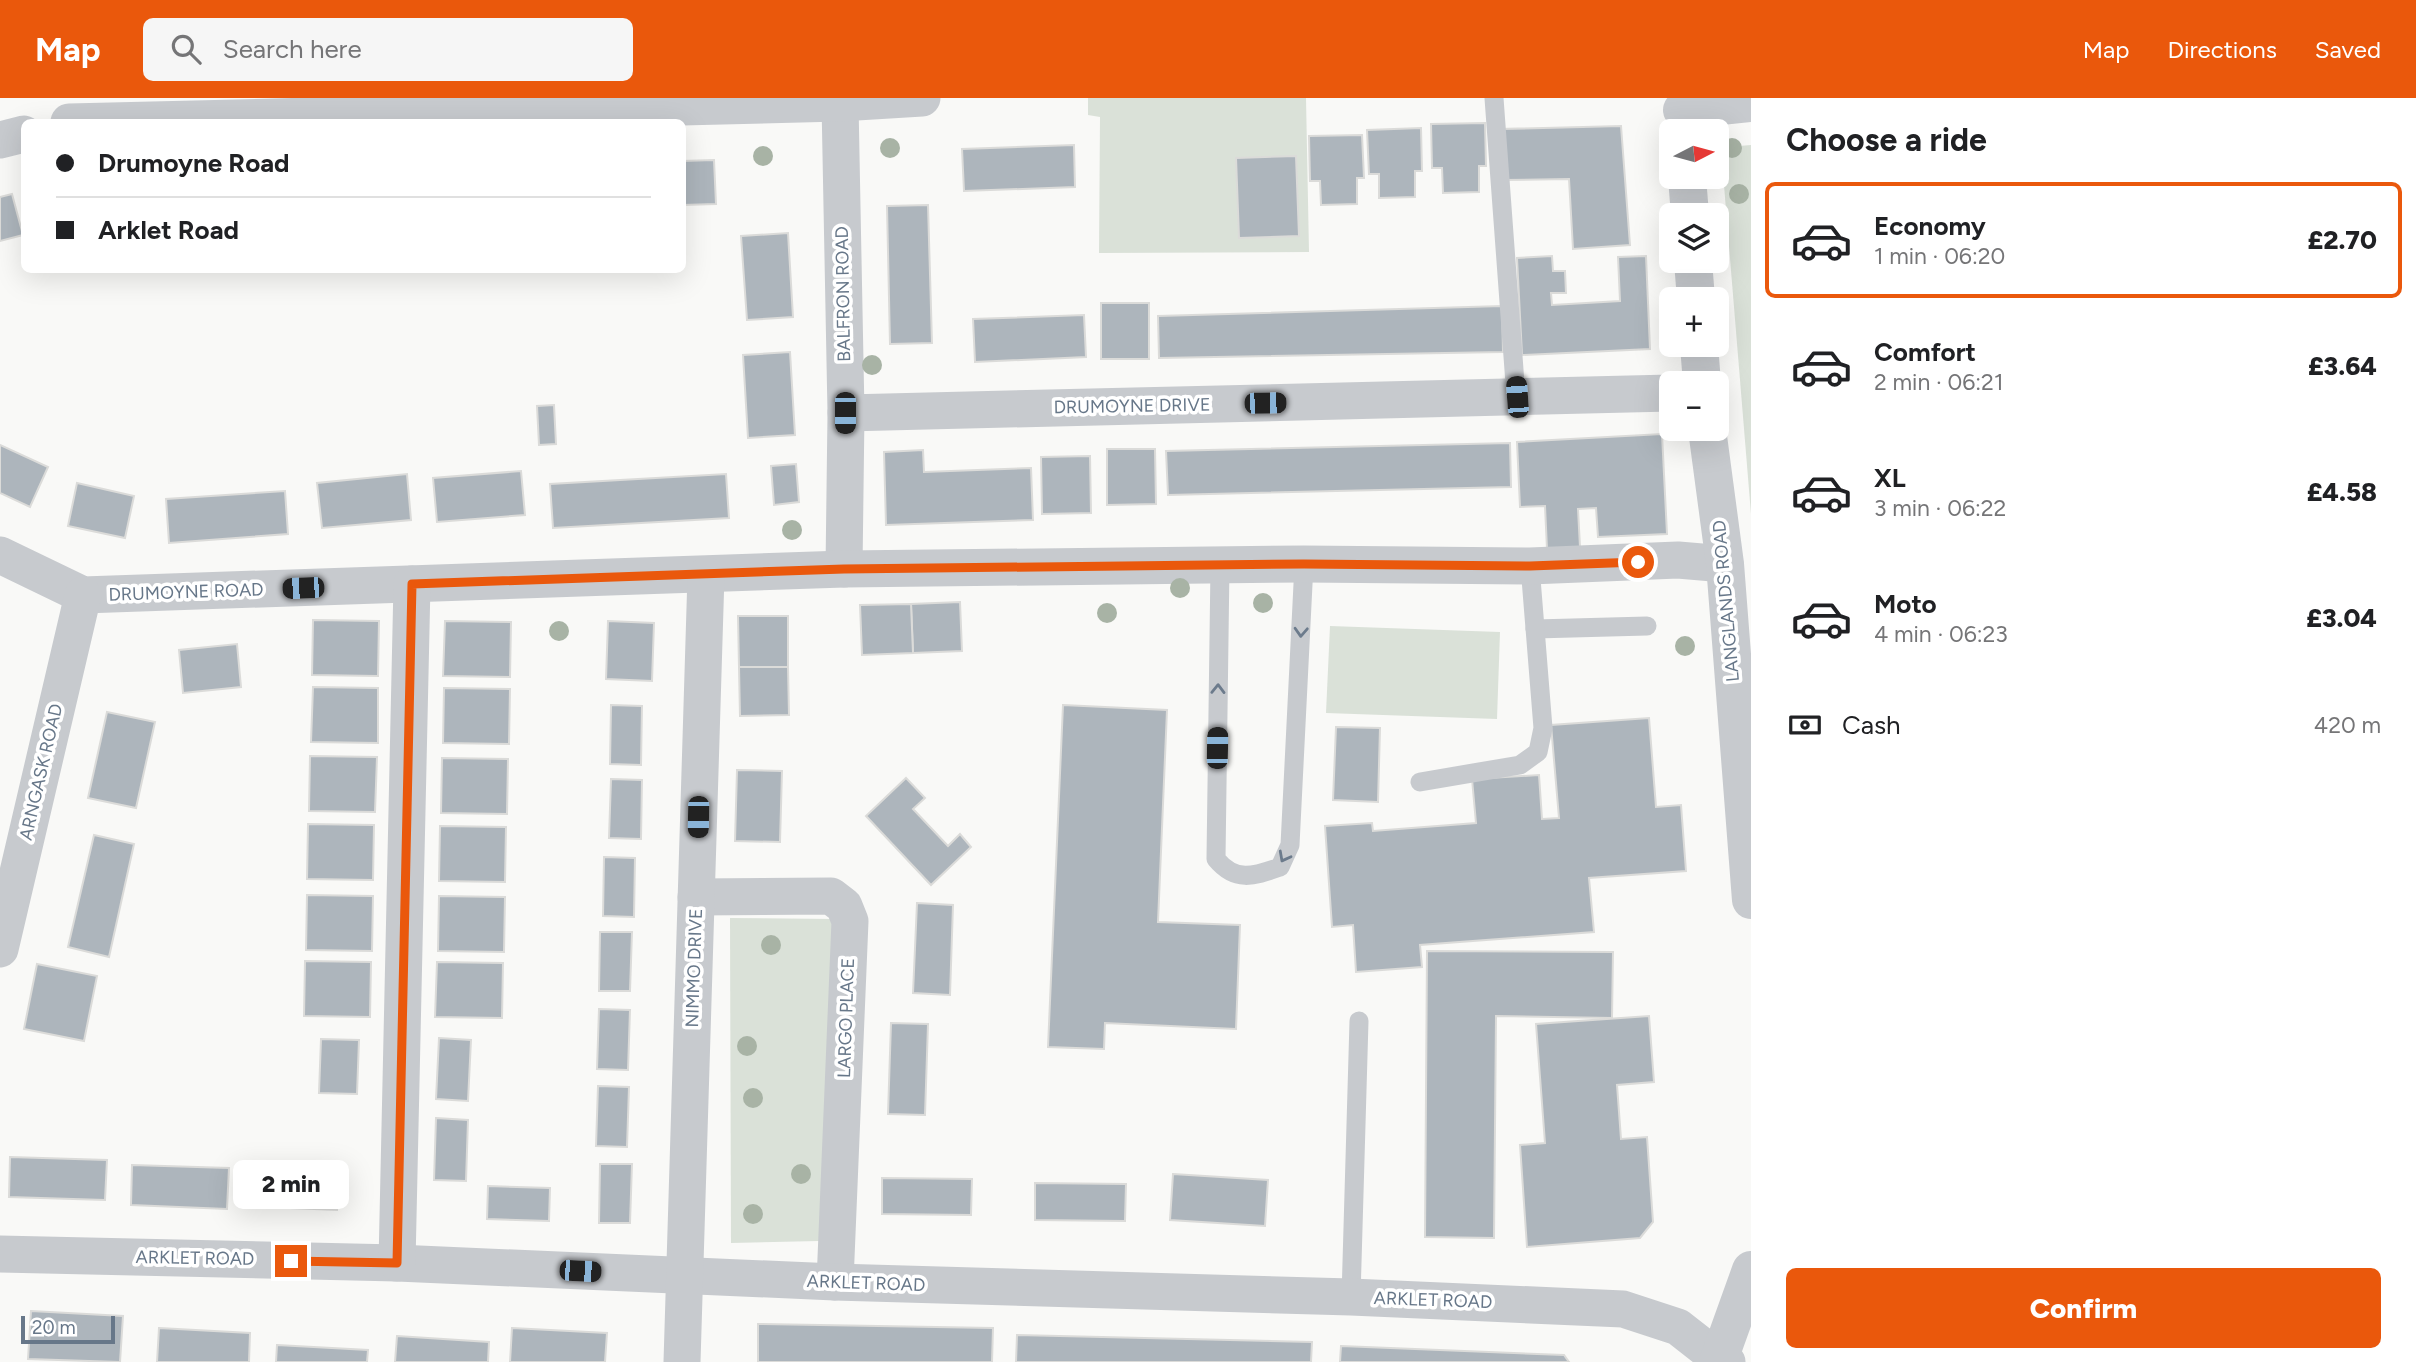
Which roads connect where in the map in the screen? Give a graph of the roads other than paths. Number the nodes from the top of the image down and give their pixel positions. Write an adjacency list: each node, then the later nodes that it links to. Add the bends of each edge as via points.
1 (922, 98): 3 (street)
2 (1494, 98): 10 (lane)
3 (840, 103): 6 (street); 11 (street, BALFRON ROAD)
4 (1751, 103): 5 (street)
5 (1682, 113)
6 (191, 119)
7 (21, 135): 8 (street)
8 (0, 140)
9 (1659, 393): 10 (street, DRUMOYNE DRIVE)
10 (1517, 397): 11 (street, DRUMOYNE DRIVE)
11 (845, 413): 18 (street, BALFRON ROAD)
12 (1709, 441): 15 (street, LANGLANDS ROAD)
13 (0, 555): 21 (street, DRUMOYNE ROAD)
14 (1304, 564): 16 (street, DRUMOYNE ROAD); 16 (lane, one-way to 16, via 1290,845 1280,867 1238,876 1216,859); 17 (street, DRUMOYNE ROAD)
15 (1725, 564): 17 (street, DRUMOYNE ROAD, via 1678,560); 27 (street, LANGLANDS ROAD)
16 (1220, 565): 18 (street, DRUMOYNE ROAD)
17 (1530, 566): 23 (lane)
18 (844, 569): 19 (street, DRUMOYNE ROAD)
19 (705, 575): 20 (street, DRUMOYNE ROAD); 26 (street, NIMMO DRIVE)
20 (412, 584): 21 (street, DRUMOYNE ROAD); 31 (street)
21 (83, 595): 25 (street, ARNGASK ROAD)
22 (1647, 626): 23 (lane)
23 (1535, 629): 24 (lane, via 1543,728 1538,751 1520,765)
24 (1420, 782)
25 (8, 875): 28 (street, ARNGASK ROAD)
26 (696, 897): 33 (street, NIMMO DRIVE); 34 (street, LARGO PLACE, via 831,896 844,906 850,921)
27 (1751, 900)
28 (0, 948)
29 (1359, 1021): 35 (lane)
30 (0, 1254): 31 (street, ARKLET ROAD)
31 (397, 1263): 33 (street, ARKLET ROAD)
32 (1751, 1270): 36 (street)
33 (684, 1276): 34 (street, ARKLET ROAD); 37 (street, NIMMO DRIVE)
34 (835, 1282): 35 (street, ARKLET ROAD)
35 (1351, 1297): 36 (street, ARKLET ROAD, via 1623,1308 1678,1326)
36 (1721, 1361)
37 (682, 1362)

